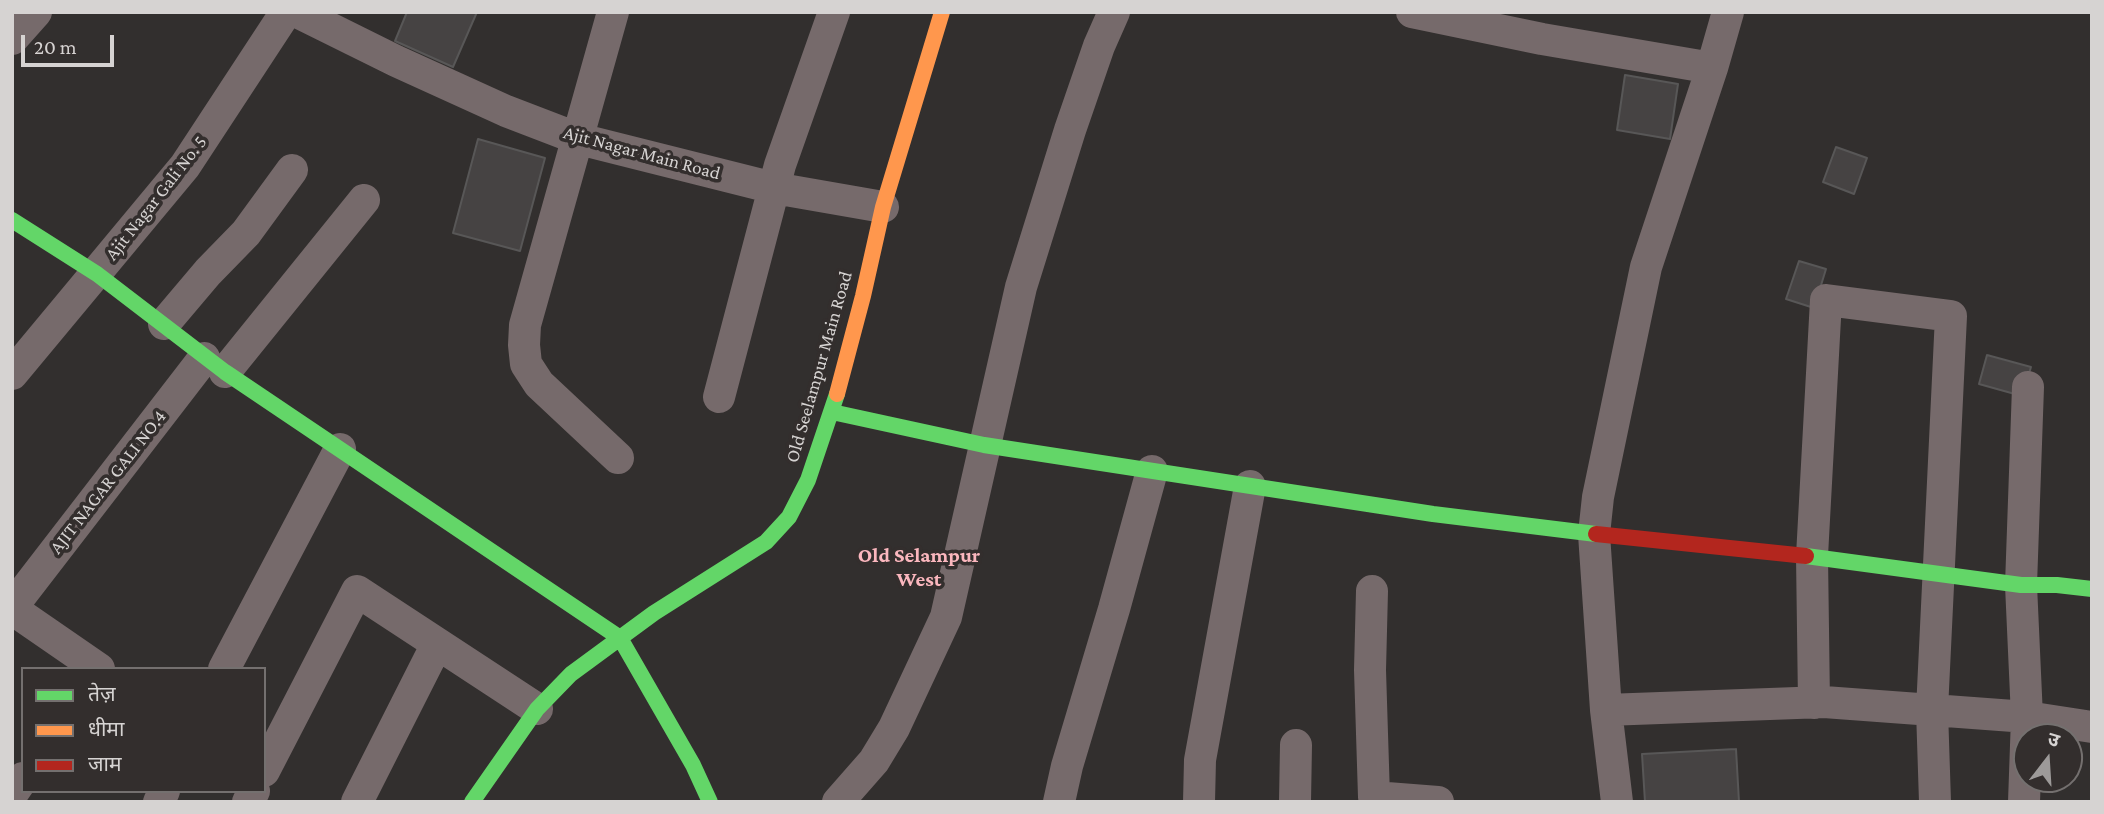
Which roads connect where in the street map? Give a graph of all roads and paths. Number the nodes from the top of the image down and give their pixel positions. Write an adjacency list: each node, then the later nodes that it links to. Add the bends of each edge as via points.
1 (36, 12): 10 (street)
2 (286, 12): 18 (street, Ajit Nagar Gali No. 5, via 185,166)
3 (297, 12): 12 (street, Ajit Nagar Main Road, via 506,111)
4 (613, 12): 12 (street)
5 (834, 12): 14 (street)
6 (942, 12): 16 (street, Old Seelampur Main Road)
7 (1114, 12): 25 (street, via 1070,130 1021,287)
8 (1728, 12): 11 (street)
9 (1433, 14): 11 (street)
10 (12, 39)
11 (1712, 68): 30 (street, via 1646,267)
12 (579, 139): 14 (street, Ajit Nagar Main Road); 27 (street, via 525,325 526,364 539,384)
13 (292, 170): 19 (street, via 246,233)
14 (774, 188): 16 (street, Ajit Nagar Main Road); 23 (street)
15 (364, 200): 20 (street, AJIT NAGAR GALI NO.4)
16 (883, 208): 24 (street, Old Seelampur Main Road)
17 (12, 220): 18 (street)
18 (97, 274): 19 (street); 21 (street, Ajit Nagar Gali No. 5)
19 (164, 324): 20 (street)
20 (215, 365): 26 (street); 36 (street, AJIT NAGAR GALI NO.4)
21 (12, 374)
22 (2028, 387): 33 (street)
23 (719, 397)
24 (832, 412): 25 (street); 37 (street, Old Seelampur Main Road, via 808,480 789,517 766,542)
25 (984, 446): 28 (street); 52 (street, via 946,617 887,739)
26 (340, 450): 37 (street); 40 (street)
27 (618, 458)
28 (1152, 471): 29 (street); 53 (street)
29 (1250, 486): 30 (street); 54 (street, via 1200,760)
30 (1594, 534): 31 (street); 43 (street)
31 (1812, 556): 32 (street); 32 (street, via 1826,300 1951,316); 41 (street)
32 (1938, 573): 33 (street); 44 (street)
33 (2021, 585): 34 (street); 45 (street)
34 (2092, 589)
35 (1372, 592): 56 (street, via 1374,797)
36 (12, 608): 39 (street)
37 (620, 638): 42 (street, Old Seelampur Main Road, via 571,674); 51 (street)
38 (437, 644): 42 (street); 48 (street, via 357,591); 49 (street)
39 (95, 667)
40 (225, 667)
41 (1814, 703): 43 (street); 44 (street)
42 (537, 709): 50 (street, Old Seelampur Main Road)
43 (1606, 710): 57 (street)
44 (1932, 710): 45 (street); 58 (street)
45 (2026, 717): 46 (street); 59 (street)
46 (2092, 727)
47 (1296, 745): 55 (street)
48 (266, 767)
49 (357, 802)
50 (472, 802)
51 (710, 802)
52 (838, 802)
53 (1059, 802)
54 (1199, 802)
55 (1295, 802)
56 (1438, 802)
57 (1617, 802)
58 (1935, 802)
59 (2024, 802)

